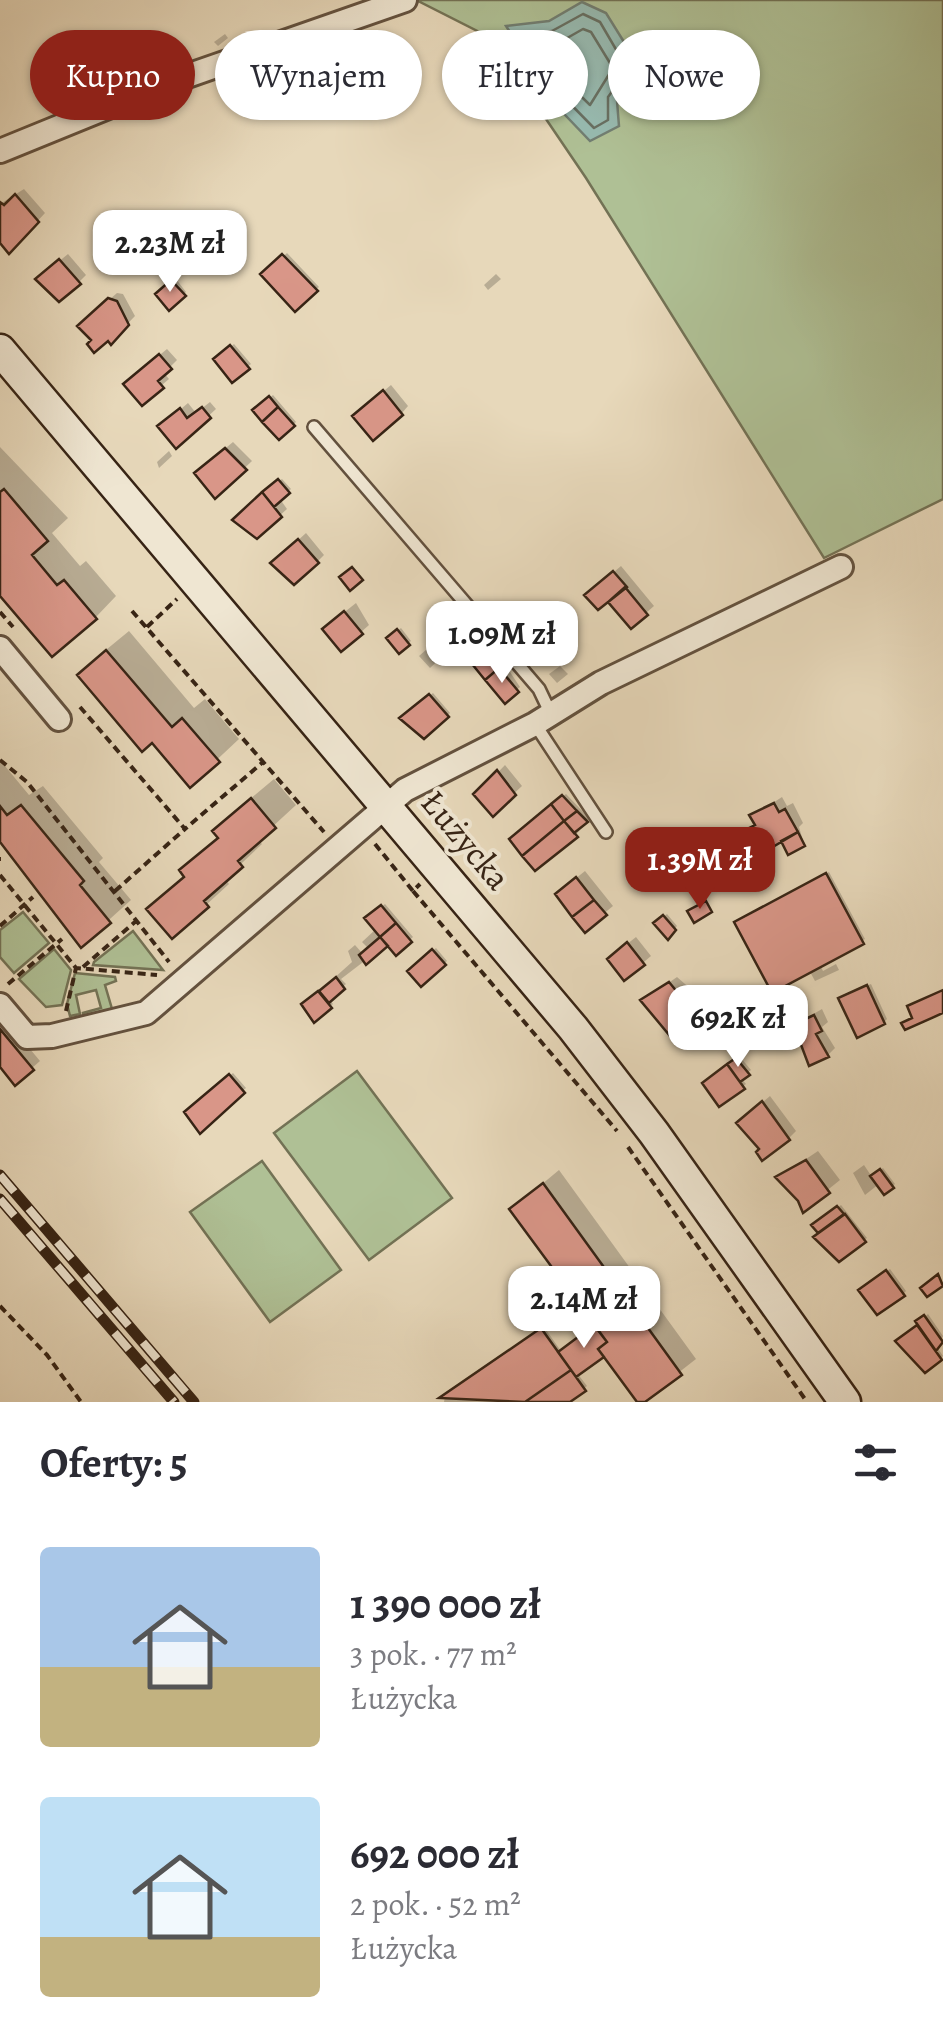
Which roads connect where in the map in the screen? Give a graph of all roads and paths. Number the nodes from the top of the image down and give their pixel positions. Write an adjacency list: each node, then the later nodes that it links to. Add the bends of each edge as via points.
1 (404, 0): 2 (street)
2 (0, 150)
3 (0, 350): 14 (street, Łużycka)
4 (314, 427): 10 (lane, via 539,689)
5 (841, 567): 10 (street)
6 (132, 611): 13 (path)
7 (0, 612): 8 (path)
8 (7, 639): 11 (street)
9 (72, 698): 15 (path)
10 (543, 718): 14 (street, via 405,790); 16 (lane)
11 (59, 720)
12 (0, 760): 19 (path, via 28,782)
13 (263, 762): 15 (path); 17 (path)
14 (388, 806): 32 (street, via 146,1012); 36 (street, Łużycka, via 606,1070)
15 (185, 829): 19 (path)
16 (606, 832)
17 (329, 838)
18 (0, 875): 22 (path)
19 (115, 891): 23 (path)
20 (413, 891): 35 (path, via 623,1139)
21 (33, 897): 22 (path)
22 (24, 905): 24 (path); 26 (path)
23 (136, 922): 27 (path); 28 (path)
24 (0, 926)
25 (62, 939): 26 (path)
26 (56, 943): 27 (path); 30 (path)
27 (78, 968): 29 (path); 32 (path, via 64,1005 69,1019 80,1016)
28 (175, 969)
29 (168, 975)
30 (0, 991)
31 (0, 1006): 32 (street, via 27,1037)
32 (84, 1028)
33 (0, 1306): 34 (path)
34 (81, 1402)
35 (808, 1402)
36 (844, 1402)

